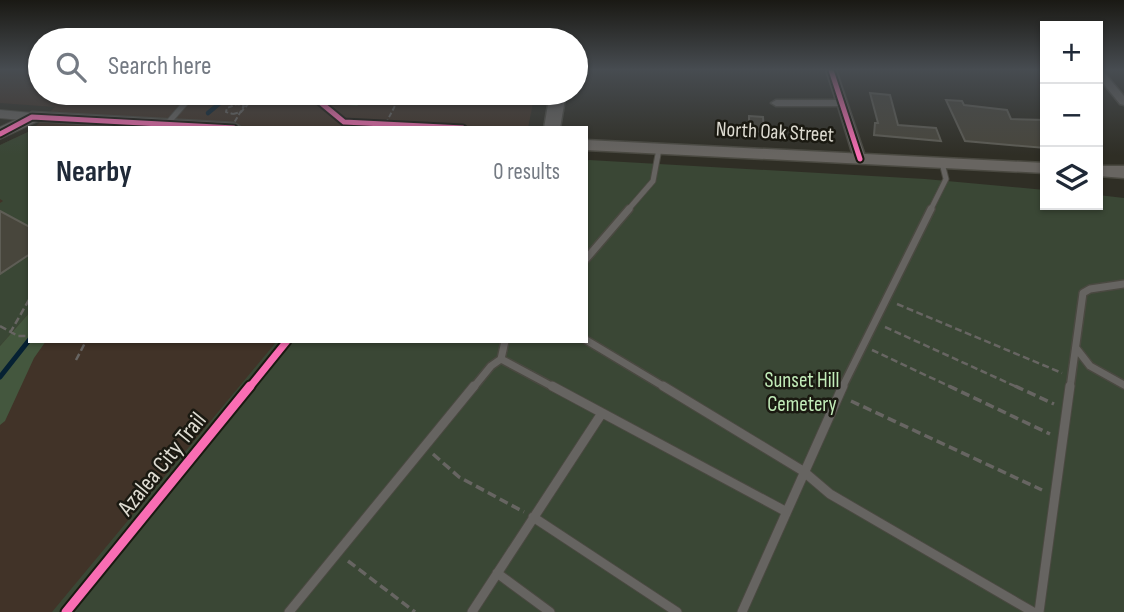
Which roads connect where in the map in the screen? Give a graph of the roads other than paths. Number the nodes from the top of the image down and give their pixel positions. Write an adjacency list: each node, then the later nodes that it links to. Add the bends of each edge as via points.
1 (841, 99): 3 (street)
2 (776, 103): 3 (street)
3 (842, 103): 14 (street)
4 (181, 105): 9 (lane)
5 (556, 105): 10 (main road)
6 (0, 114): 7 (street)
7 (32, 117): 9 (main road); 11 (main road)
8 (233, 123): 9 (main road)
9 (167, 124)
10 (552, 126)
11 (0, 134)
12 (588, 145): 13 (main road, North Oak Street)
13 (660, 149): 14 (main road, North Oak Street); 19 (lane, via 653,181)
14 (860, 159): 15 (main road, North Oak Street)
15 (942, 163): 16 (main road, North Oak Street); 27 (lane, via 946,179)
16 (1040, 168)
17 (1103, 171): 18 (main road)
18 (1124, 172)
19 (588, 257)
20 (1121, 286): 23 (lane, via 1083,293)
21 (588, 341): 27 (lane)
22 (505, 343): 24 (lane)
23 (1076, 348): 25 (lane, via 1090,366); 37 (lane)
24 (501, 359): 26 (lane); 31 (lane)
25 (1124, 385)
26 (602, 413): 28 (lane); 29 (lane)
27 (803, 471): 28 (lane); 36 (lane, via 830,494)
28 (785, 511): 35 (lane)
29 (533, 517): 30 (lane); 34 (lane)
30 (498, 573): 32 (lane); 33 (lane)
31 (289, 612)
32 (472, 612)
33 (550, 612)
34 (677, 612)
35 (742, 612)
36 (1033, 612)
37 (1039, 612)

